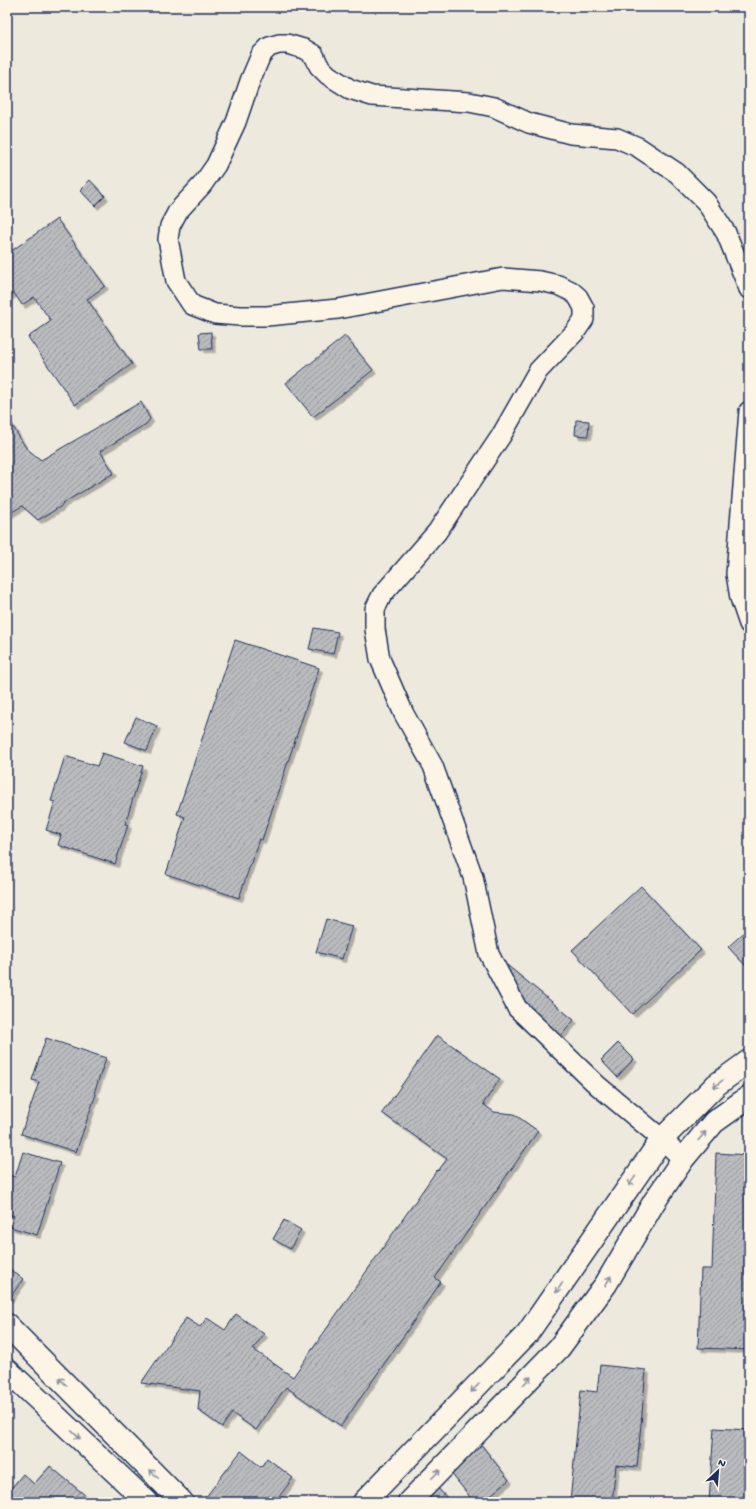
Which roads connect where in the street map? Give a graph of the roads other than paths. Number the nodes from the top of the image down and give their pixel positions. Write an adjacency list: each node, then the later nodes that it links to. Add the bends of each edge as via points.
1 (749, 289): 6 (street, via 726,233 706,202 677,173 638,147 617,138 571,134 529,123 494,107 470,102 372,96 350,89 328,75 319,66 314,55 288,44 269,47 261,56 236,122 216,165 178,211 170,226 168,239 176,281 192,305 215,314 267,316 338,309 503,278 558,285 578,297 584,308 584,319 538,371 500,436 437,532 382,596 375,609 375,629 380,659 404,714 433,766 470,870 489,954 517,1008 597,1085)
2 (749, 411): 3 (street, via 736,574 740,598)
3 (749, 624)
4 (749, 1061): 6 (street, one-way to 6, via 716,1085)
5 (749, 1097): 7 (street, one-way to 5, via 714,1122)
6 (662, 1139): 7 (street); 12 (street, one-way to 12, via 527,1334)
7 (683, 1159): 13 (street, one-way to 7, via 559,1348 606,1284 654,1202)
8 (7, 1325): 11 (street, one-way to 8)
9 (7, 1370): 10 (street, one-way to 10)
10 (147, 1502)
11 (182, 1502)
12 (364, 1502)
13 (408, 1502)

